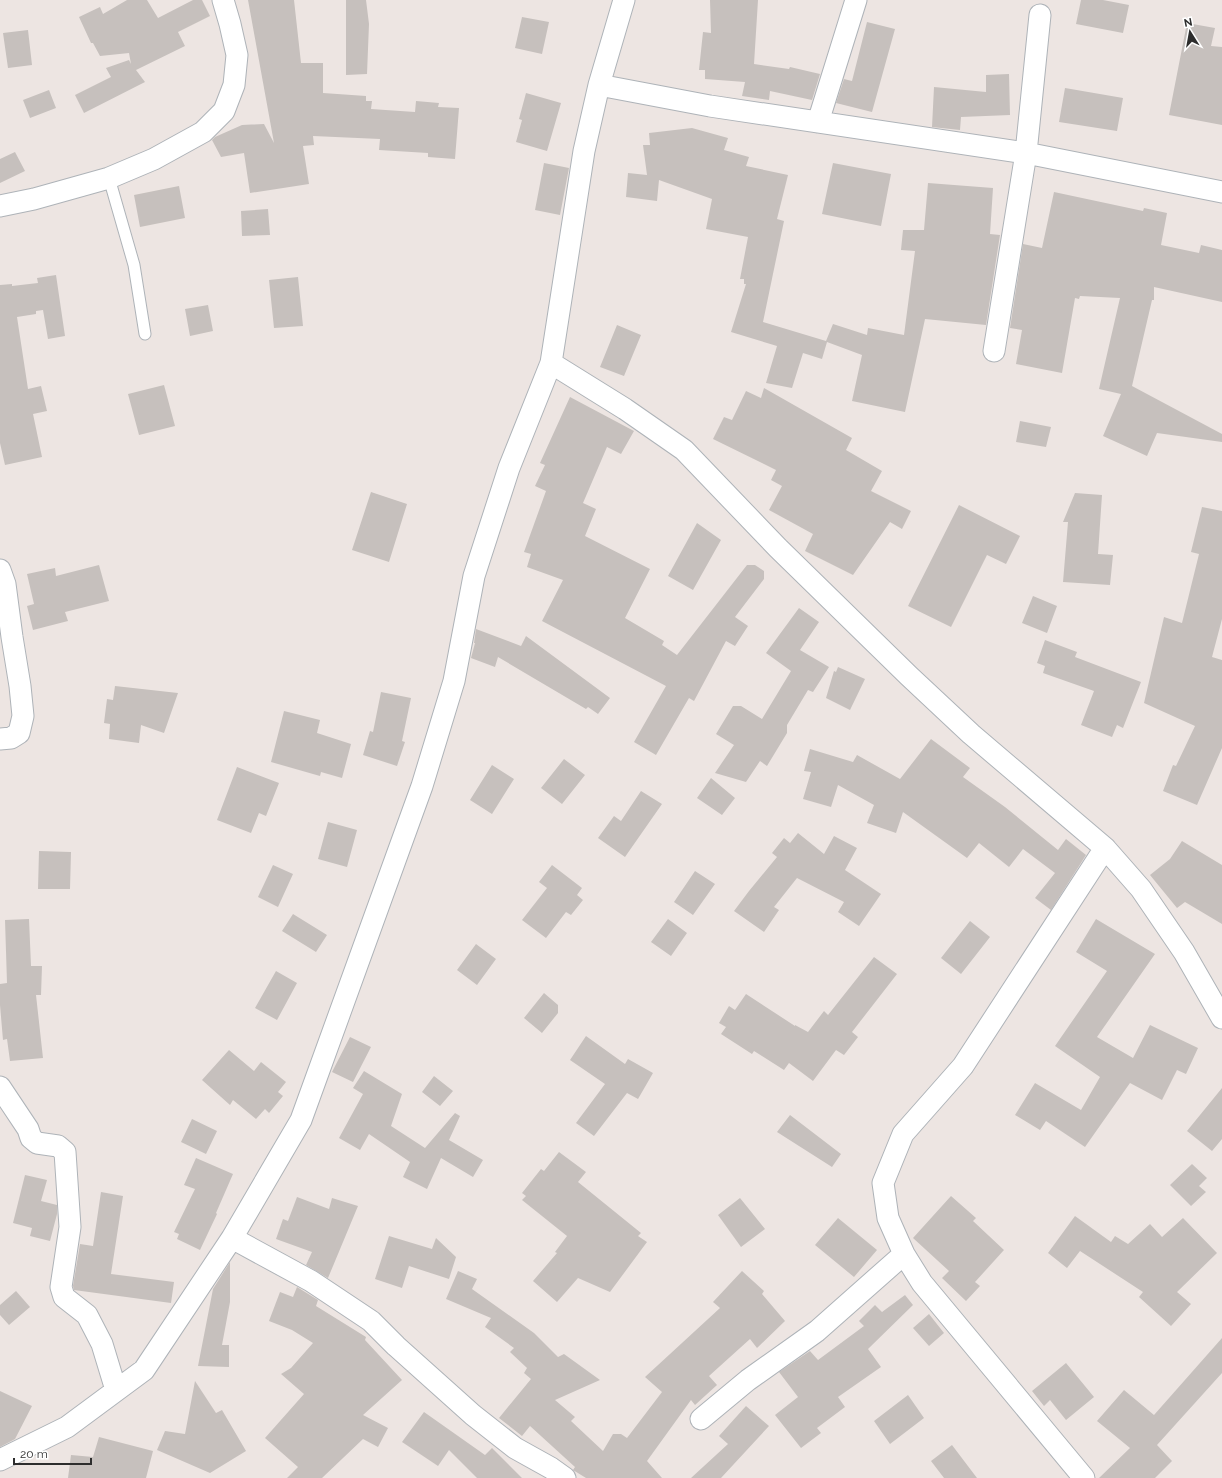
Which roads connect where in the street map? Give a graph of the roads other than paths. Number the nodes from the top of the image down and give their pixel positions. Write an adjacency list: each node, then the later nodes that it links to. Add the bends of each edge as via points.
1 (223, 0): 8 (street, via 237,55 234,85 224,111 202,132 154,159)
2 (624, 0): 5 (street)
3 (856, 0): 6 (street)
4 (1040, 15): 7 (street)
5 (599, 85): 6 (street, via 710,106); 13 (street, via 584,151)
6 (818, 122): 7 (street)
7 (1026, 153): 9 (street); 12 (street)
8 (109, 178): 10 (street); 11 (lane, via 134,265)
9 (1222, 192)
10 (0, 206)
11 (145, 334)
12 (994, 351)
13 (551, 363): 16 (street, via 625,409 684,450 778,548 909,676 971,734); 19 (street, via 509,468 474,576 454,681 422,786 394,865 301,1120)
14 (0, 570): 15 (street, via 5,584 23,716 19,733 11,738)
15 (0, 739)
16 (1105, 848): 17 (street, via 1141,889 1184,952); 20 (street, via 963,1066 903,1134 883,1183 888,1218)
17 (1222, 1018)
18 (0, 1087): 21 (street, via 28,1129 31,1138 37,1143 58,1146 65,1152 70,1227 61,1287 64,1297 87,1315 102,1344)
19 (232, 1238): 21 (street, via 144,1370); 24 (street, via 311,1281 371,1321 473,1415 515,1448)
20 (904, 1254): 22 (street, via 817,1331 748,1380); 25 (street, via 922,1283)
21 (116, 1390): 23 (street, via 67,1427)
22 (701, 1419)
23 (0, 1460)
24 (565, 1478)
25 (1084, 1478)

